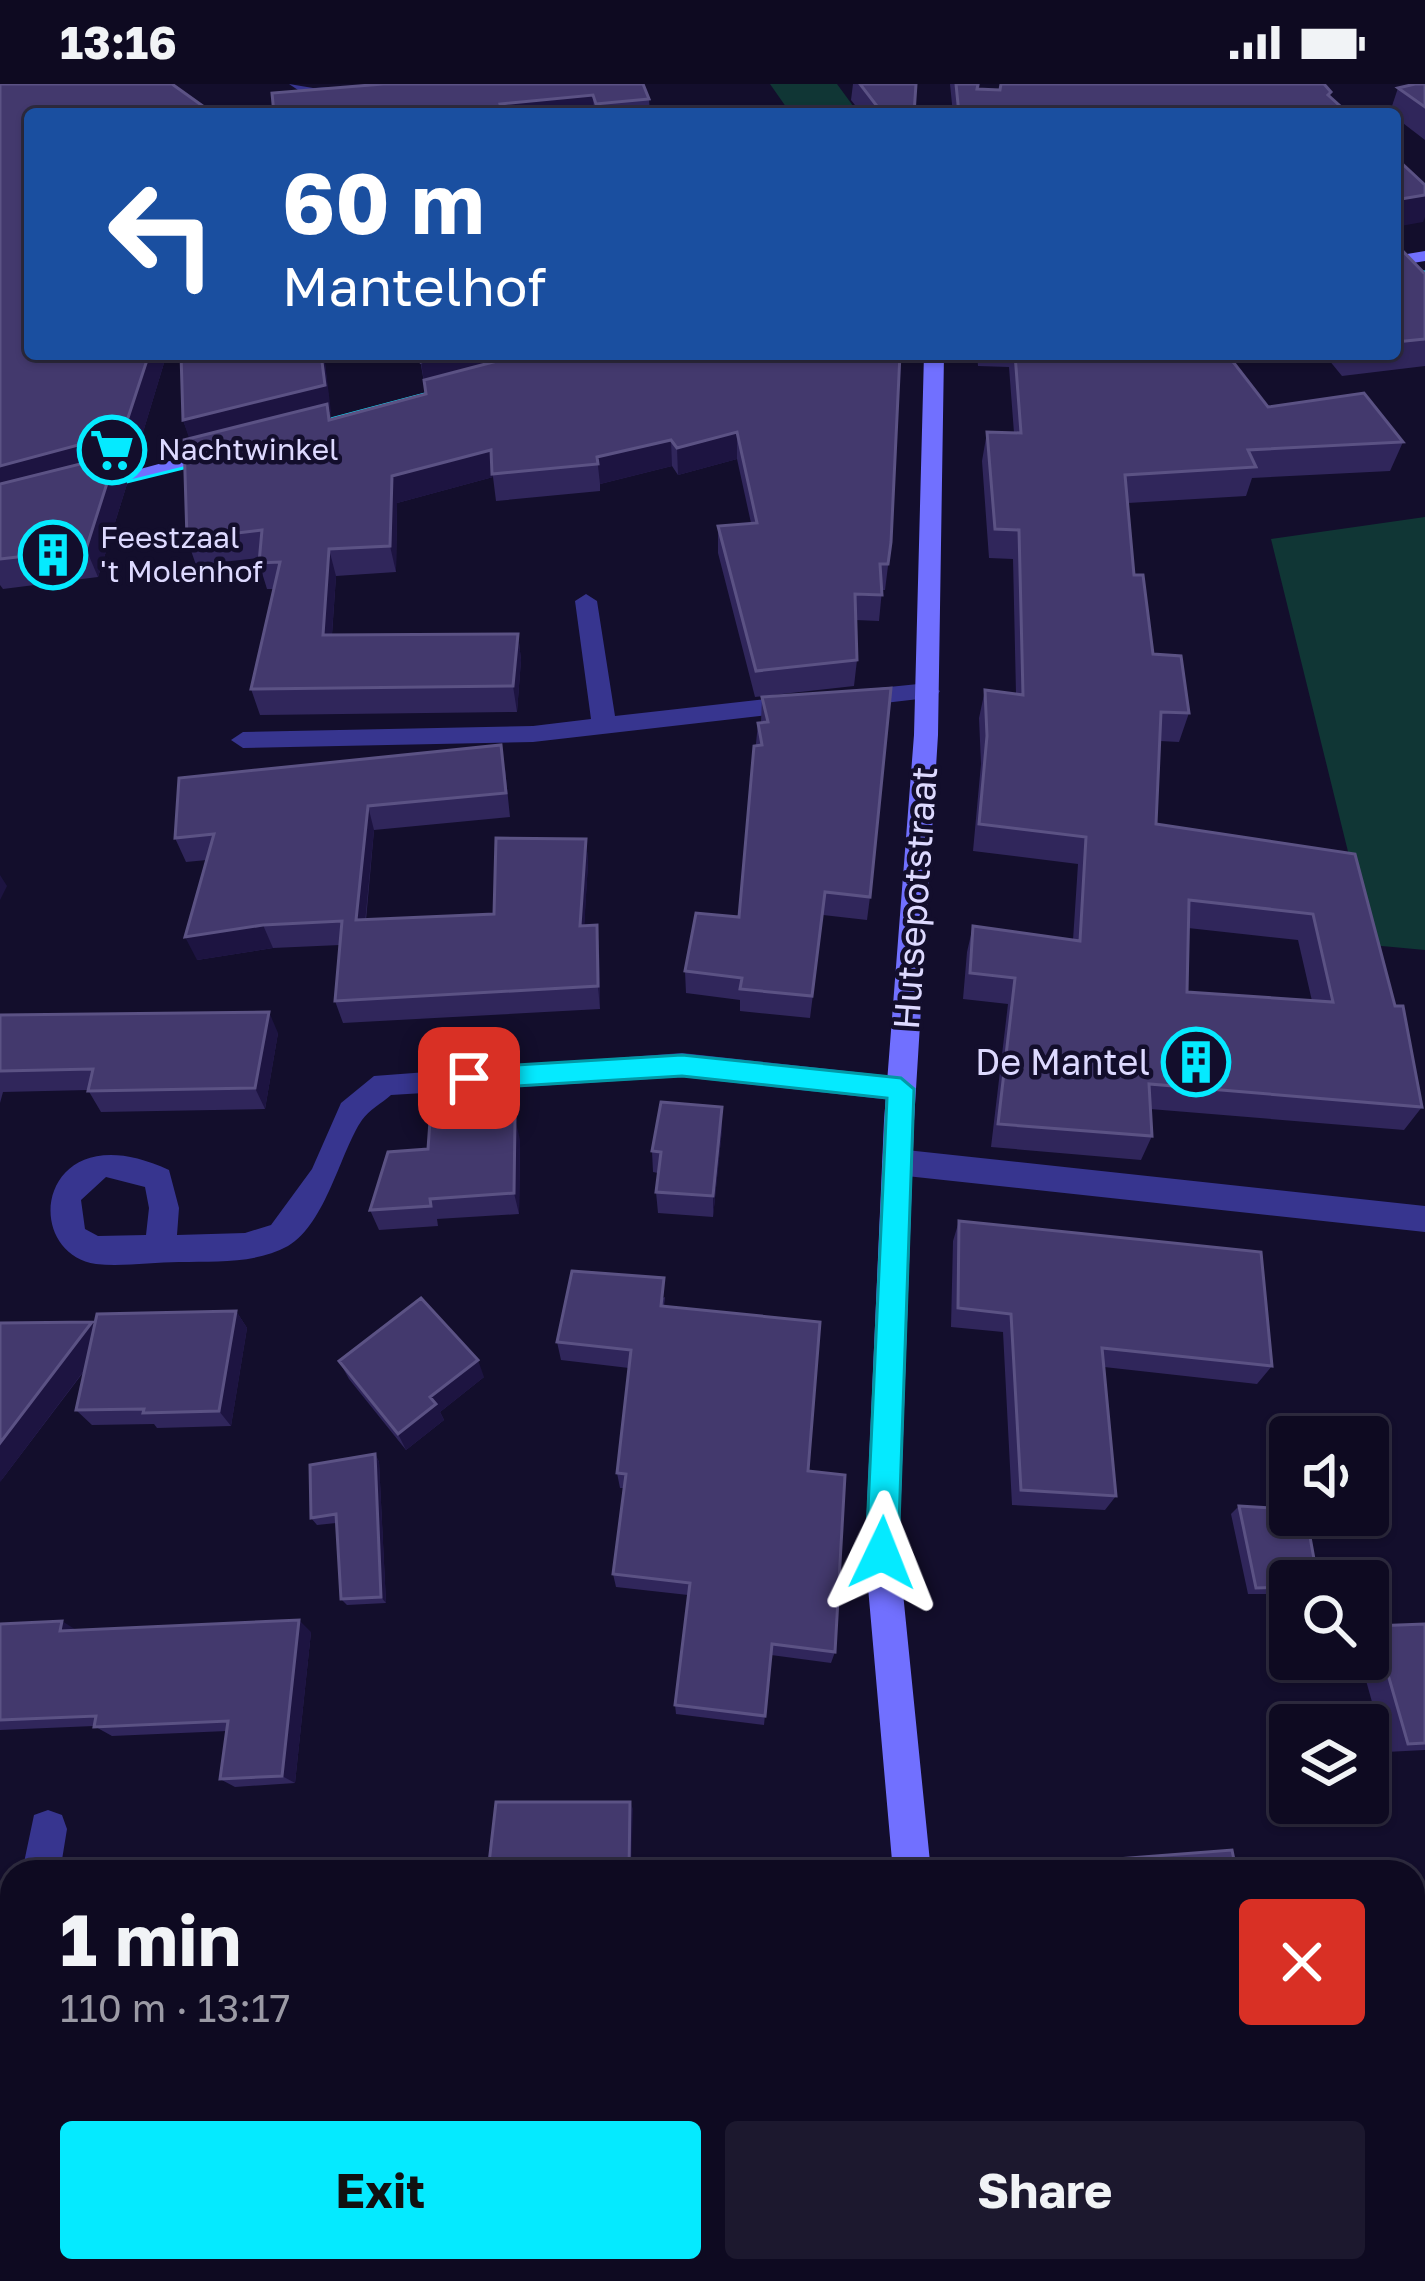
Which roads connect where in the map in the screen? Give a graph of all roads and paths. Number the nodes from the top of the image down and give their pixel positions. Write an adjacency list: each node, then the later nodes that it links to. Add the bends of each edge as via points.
1 (297, 84): 2 (street, via 310,93)
2 (414, 84)
3 (934, 360): 7 (street, Hutsepotstraat)
4 (256, 444): 5 (street)
5 (64, 491)
6 (586, 601): 8 (street)
7 (928, 691): 8 (street); 10 (street, Hutsepotstraat)
8 (604, 725): 9 (street, via 533,734)
9 (243, 740)
10 (901, 1089): 11 (street, Hutsepotstraat); 13 (street, via 682,1065 384,1084 351,1112 324,1176 281,1235 244,1246)
11 (897, 1162): 12 (street); 16 (street, Hutsepotstraat, via 882,1553)
12 (1425, 1219)
13 (160, 1248)
14 (48, 1829): 15 (street)
15 (43, 1860)
16 (911, 1860)

